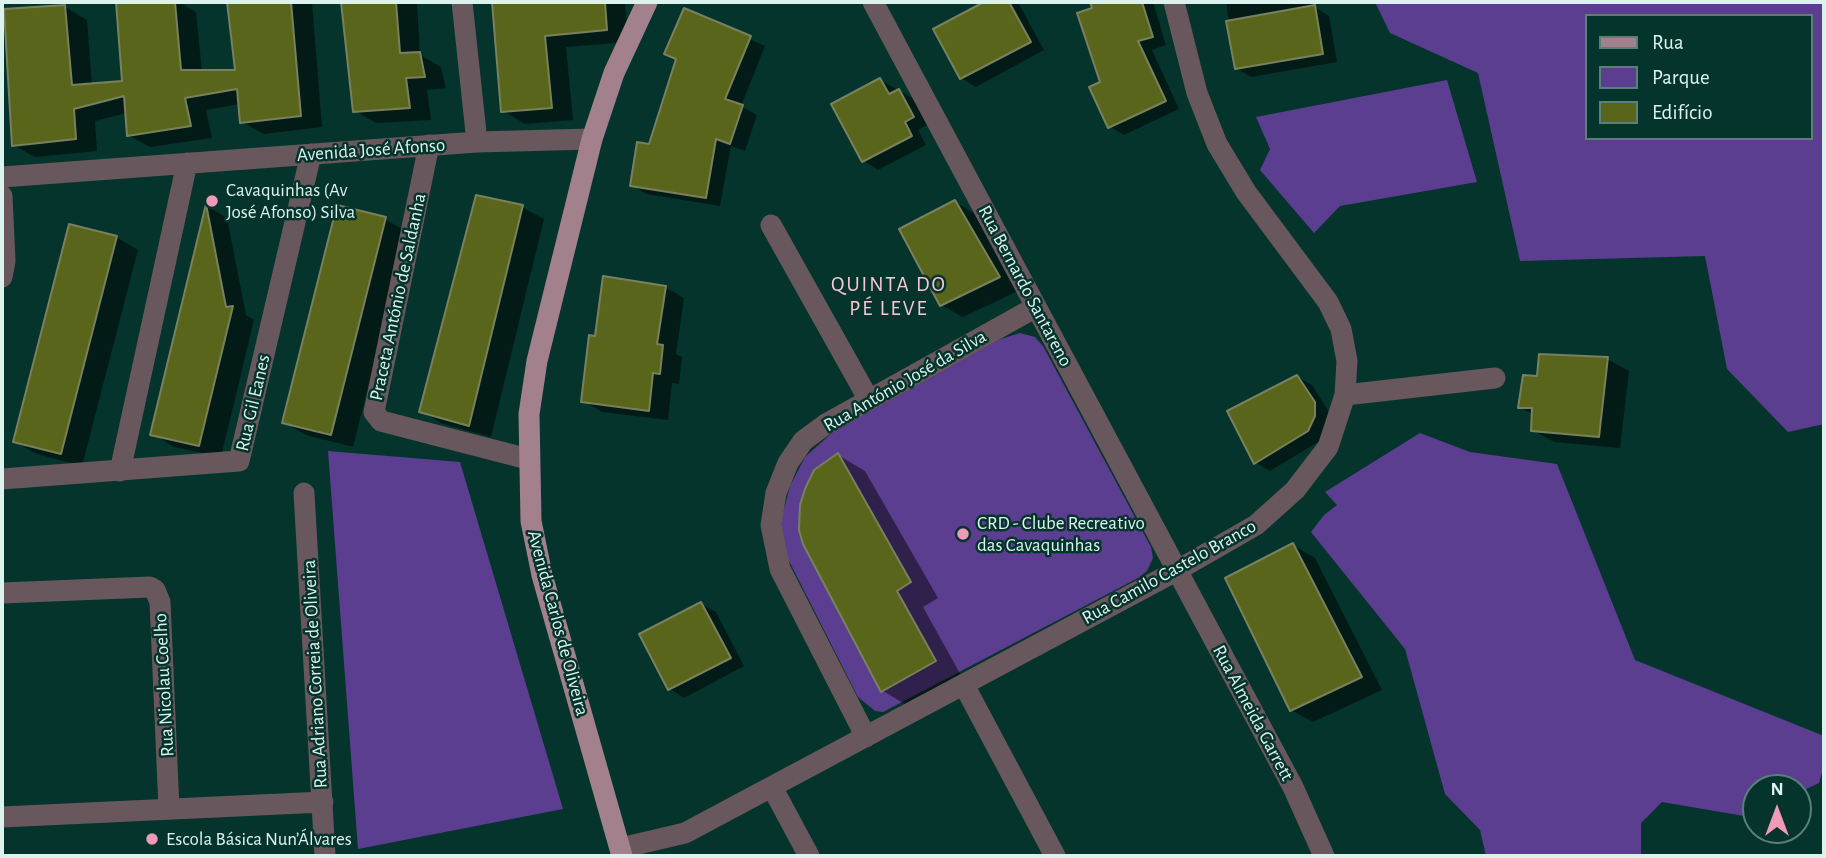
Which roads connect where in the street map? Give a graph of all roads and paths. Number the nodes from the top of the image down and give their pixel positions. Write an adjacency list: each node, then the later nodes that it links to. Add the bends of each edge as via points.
1 (462, 2): 6 (street)
2 (647, 2): 5 (main road, via 614,73)
3 (873, 2): 14 (street, Rua Bernardo Santareno)
4 (1174, 2): 16 (street, Rua Camilo Castelo Branco, via 1197,93 1217,144 1246,192 1328,302 1340,329 1347,361)
5 (592, 139): 6 (street, Avenida José Afonso); 18 (main road, Avenida Carlos de Oliveira, via 537,361)
6 (477, 142): 7 (street, Avenida José Afonso)
7 (429, 145): 8 (street, Avenida José Afonso); 18 (street, Praceta António de Saldanha, via 374,412 380,421)
8 (311, 154): 9 (street, Avenida José Afonso); 19 (street, Rua Gil Eanes, via 239,461)
9 (187, 163): 10 (street, Avenida José Afonso); 19 (street)
10 (2, 177)
11 (2, 196): 13 (street)
12 (771, 225): 17 (street)
13 (2, 277)
14 (1036, 307): 17 (street, Rua António José da Silva); 22 (street, Rua Bernardo Santareno)
15 (1495, 378): 16 (street)
16 (1345, 395): 22 (street, Rua Camilo Castelo Branco, via 1328,447 1295,489 1256,525)
17 (869, 400): 25 (street, Rua António José da Silva, via 803,441 776,493 771,525 780,569)
18 (528, 459): 30 (main road, Avenida Carlos de Oliveira, via 531,522 542,575)
19 (120, 471): 20 (street, Rua Gil Eanes)
20 (2, 479)
21 (304, 493): 27 (street, Rua Adriano Correia de Oliveira)
22 (1176, 571): 24 (street, Rua Camilo Castelo Branco); 34 (street, Rua Almeida Garrett, via 1293,787)
23 (2, 593): 28 (street, Rua Nicolau Coelho, via 155,590 160,602)
24 (964, 685): 25 (street, Rua Camilo Castelo Branco); 33 (street)
25 (866, 737): 26 (street, Rua Camilo Castelo Branco)
26 (772, 787): 30 (street, Rua Camilo Castelo Branco, via 685,833); 32 (street)
27 (323, 802): 28 (street); 31 (street, Rua Adriano Correia de Oliveira)
28 (169, 809): 29 (street)
29 (2, 817)
30 (622, 852)
31 (325, 856)
32 (809, 856)
33 (1055, 856)
34 (1324, 856)

